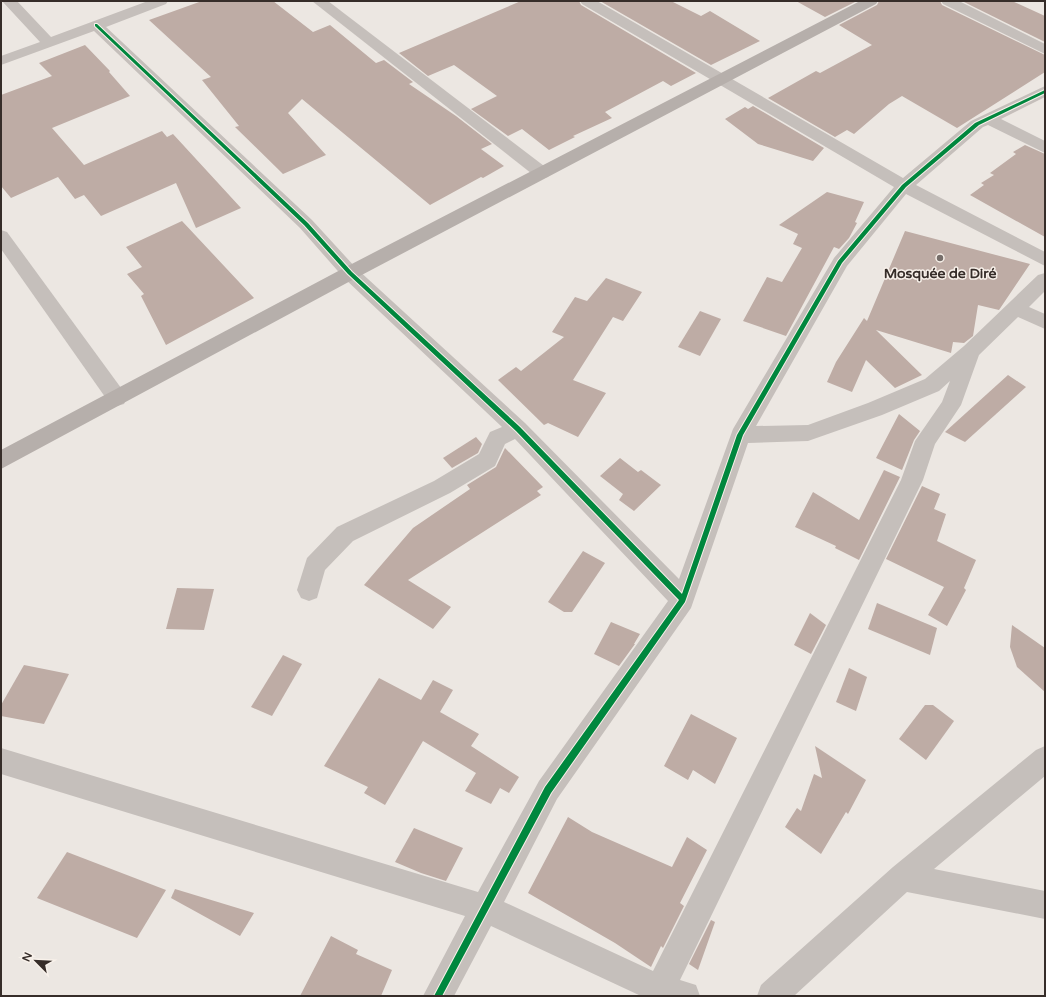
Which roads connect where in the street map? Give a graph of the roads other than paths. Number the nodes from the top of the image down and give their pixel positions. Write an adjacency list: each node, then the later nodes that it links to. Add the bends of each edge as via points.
1 (9, 1): 8 (street)
2 (161, 1): 7 (street)
3 (319, 1): 15 (street)
4 (587, 1): 11 (street)
5 (871, 1): 11 (main road)
6 (948, 1): 9 (street)
7 (96, 25): 8 (street); 19 (street, via 306,224)
8 (49, 43): 10 (street)
9 (1045, 50)
10 (1, 61)
11 (723, 79): 15 (main road); 16 (street)
12 (1045, 91): 13 (street)
13 (987, 118): 14 (street); 16 (street)
14 (1045, 148)
15 (542, 173): 19 (main road)
16 (904, 186): 18 (street); 26 (street, via 840,262)
17 (1, 236): 24 (street)
18 (1045, 260)
19 (350, 273): 24 (main road); 25 (street)
20 (1045, 280): 21 (street)
21 (1015, 308): 22 (street); 23 (street)
22 (1045, 322)
23 (971, 351): 26 (street, via 932,384 875,409 808,433); 35 (street, via 951,405 926,441 912,480)
24 (117, 398): 27 (main road)
25 (518, 429): 28 (street, via 497,438 487,460 442,487 345,534 315,565); 29 (street)
26 (740, 435): 29 (street)
27 (1, 460)
28 (309, 590)
29 (683, 600): 34 (street, via 548,790)
30 (1045, 759): 32 (street)
31 (1, 761): 34 (street)
32 (903, 877): 33 (street); 37 (street)
33 (1045, 905)
34 (485, 908): 35 (street); 36 (street)
35 (667, 994)
36 (438, 996)
37 (772, 996)

